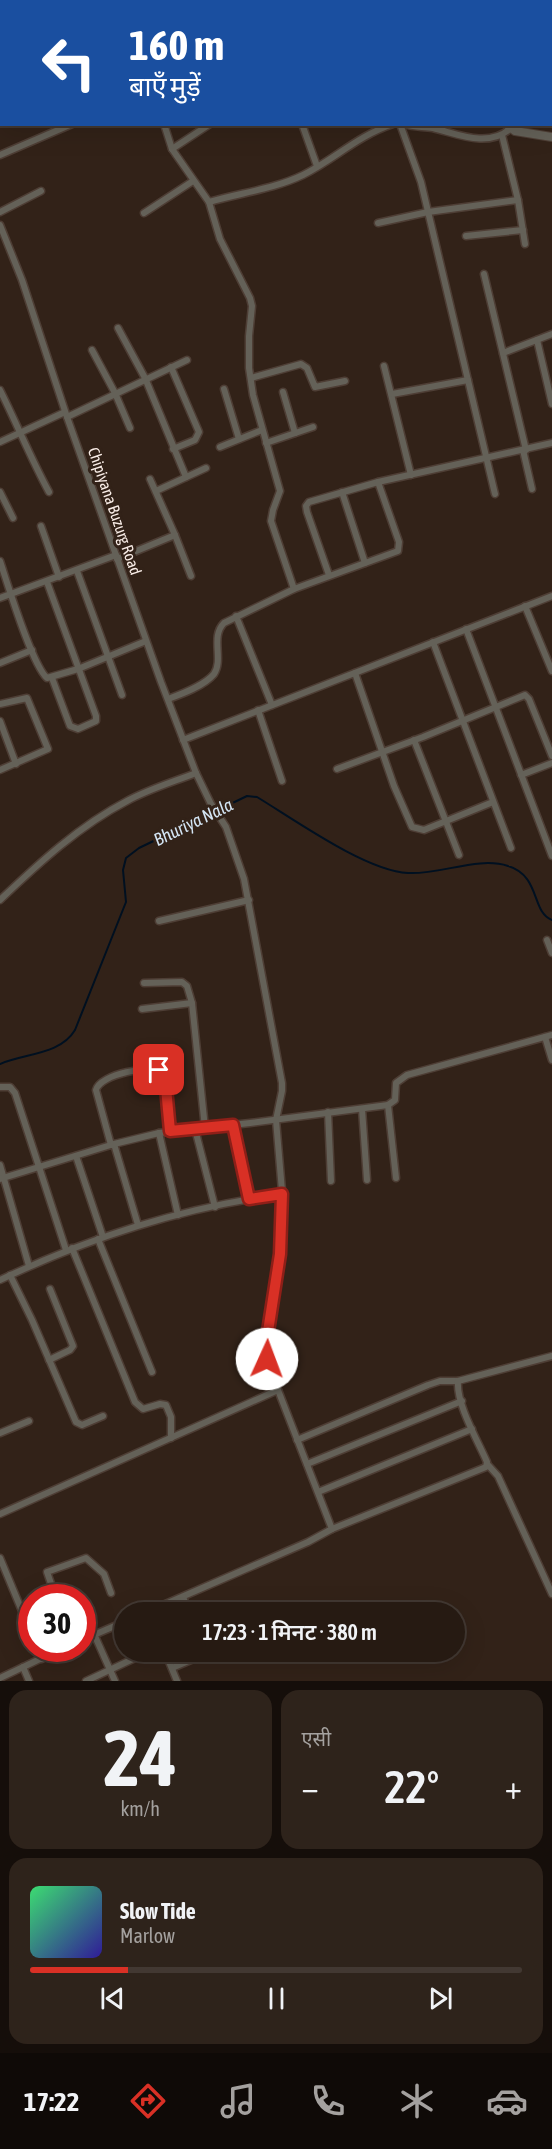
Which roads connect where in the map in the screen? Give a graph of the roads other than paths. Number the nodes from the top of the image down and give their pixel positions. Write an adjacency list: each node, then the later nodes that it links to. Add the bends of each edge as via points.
1 (67, 126): 12 (street)
2 (165, 126): 11 (street)
3 (207, 126): 11 (street)
4 (303, 126): 13 (street)
5 (388, 126): 13 (street)
6 (403, 126): 19 (street)
7 (421, 126): 9 (street, via 471,138)
8 (508, 127): 9 (street); 10 (street)
9 (502, 135): 16 (street)
10 (552, 137)
11 (172, 149): 14 (street)
12 (0, 154)
13 (317, 166): 17 (street, via 272,186)
14 (193, 181): 17 (street); 20 (street)
15 (41, 191): 18 (street)
16 (518, 200): 19 (street); 23 (street)
17 (209, 202): 36 (street, via 216,229 252,303)
18 (0, 212)
19 (428, 212): 21 (street); 37 (street)
20 (144, 213)
21 (378, 223)
22 (0, 225): 45 (street, Chipiyana Buzurg Road)
23 (523, 230): 24 (street); 25 (street)
24 (466, 236)
25 (525, 244)
26 (484, 274): 31 (street)
27 (118, 328): 35 (street)
28 (552, 334): 29 (street)
29 (537, 340): 31 (street); 44 (street)
30 (92, 350): 42 (street)
31 (503, 353): 57 (street)
32 (187, 360): 34 (street)
33 (384, 366): 43 (street)
34 (171, 367): 35 (street); 56 (street, via 199,432 195,440)
35 (145, 378): 42 (street); 56 (street)
36 (251, 378): 38 (street, via 301,364 307,368 315,387); 48 (street)
37 (468, 380): 43 (street); 58 (street)
38 (345, 381)
39 (224, 389): 51 (street)
40 (0, 390): 49 (street)
41 (284, 392): 50 (street)
42 (115, 393): 45 (street); 47 (street)
43 (392, 394): 60 (street)
44 (552, 404)
45 (66, 415): 49 (street); 73 (street, Chipiyana Buzurg Road)
46 (313, 427): 50 (street)
47 (130, 428)
48 (262, 430): 51 (street); 53 (street)
49 (22, 432): 52 (street); 67 (street)
50 (295, 433): 53 (street)
51 (239, 439): 55 (street)
52 (0, 442)
53 (266, 443): 81 (street, via 280,491 271,516 273,528)
54 (552, 443): 57 (street)
55 (220, 447)
56 (173, 449): 61 (street)
57 (525, 450): 58 (street); 64 (street)
58 (487, 459): 60 (street); 69 (street)
59 (206, 468): 61 (street)
60 (411, 475): 63 (street)
61 (186, 477): 65 (street)
62 (150, 479): 65 (street)
63 (378, 482): 68 (street); 75 (street, via 400,546 395,552)
64 (532, 489)
65 (156, 491): 72 (street)
66 (0, 492): 70 (street)
67 (49, 492)
68 (342, 492): 75 (street); 77 (street, via 306,506)
69 (495, 494)
70 (13, 518)
71 (41, 525): 79 (street)
72 (176, 535): 73 (street); 78 (street)
73 (117, 557): 76 (street); 88 (street, Chipiyana Buzurg Road)
74 (0, 561): 82 (street)
75 (365, 563): 77 (street)
76 (77, 571): 79 (street); 91 (street)
77 (329, 575): 81 (street)
78 (191, 576)
79 (59, 577): 80 (street)
80 (47, 582): 82 (street); 93 (street)
81 (294, 589): 86 (street)
82 (12, 594): 84 (street); 90 (street)
83 (552, 596): 85 (street)
84 (0, 598)
85 (525, 606): 87 (street); 94 (street)
86 (236, 616): 98 (street, via 219,629 214,673); 100 (street)
87 (466, 629): 89 (street); 101 (street)
88 (146, 641): 91 (street); 98 (street, Chipiyana Buzurg Road)
89 (433, 642): 95 (street); 103 (street)
90 (32, 650): 92 (street); 96 (street, via 43,674)
91 (108, 657): 93 (street); 97 (street)
92 (0, 663)
93 (78, 669): 96 (street); 96 (street, via 96,719 78,729 68,722)
94 (552, 671)
95 (355, 673): 100 (street); 107 (street)
96 (52, 678)
97 (122, 695)
98 (168, 699): 105 (street, Chipiyana Buzurg Road)
99 (0, 704): 110 (street, via 27,698 48,747)
100 (272, 705): 102 (street)
101 (496, 708): 103 (street); 108 (street, via 527,696); 114 (street)
102 (258, 710): 105 (street); 115 (street)
103 (464, 720): 106 (street); 116 (street)
104 (0, 721): 110 (street)
105 (183, 740): 113 (street, Chipiyana Buzurg Road)
106 (414, 740): 107 (street); 117 (street)
107 (381, 752): 111 (street); 117 (street, via 412,826 424,830)
108 (552, 756)
109 (552, 763): 114 (street)
110 (16, 764): 112 (street)
111 (337, 769)
112 (0, 770)
113 (196, 773): 121 (street, via 107,812 36,864); 122 (street, Chipiyana Buzurg Road, via 226,827)
114 (521, 775): 120 (street)
115 (282, 781)
116 (493, 802): 117 (street); 118 (street)
117 (446, 823): 119 (street)
118 (511, 848)
119 (459, 855)
120 (552, 856)
121 (0, 900)
122 (249, 900): 123 (street); 135 (street, Chipiyana Buzurg Road, via 282,1083)
123 (159, 921)
124 (548, 940): 125 (street)
125 (552, 953)
126 (144, 983): 127 (street, via 184,982)
127 (192, 1003): 128 (street); 137 (street)
128 (142, 1009)
129 (549, 1036): 130 (street); 132 (street, via 407,1075 396,1083 395,1100)
130 (552, 1060)
131 (0, 1087): 144 (street, via 10,1087 15,1093)
132 (388, 1105): 133 (street); 146 (street)
133 (362, 1109): 134 (street); 147 (street)
134 (328, 1112): 135 (street); 148 (street)
135 (276, 1120): 136 (street); 149 (street, Chipiyana Buzurg Road)
136 (233, 1125): 137 (street); 150 (street)
137 (205, 1128): 138 (street)
138 (195, 1129): 139 (street); 151 (street)
139 (170, 1131): 140 (street); 141 (street, via 164,1073 135,1071 97,1086)
140 (159, 1133): 141 (street); 152 (street)
141 (112, 1144): 142 (street); 153 (street)
142 (76, 1156): 144 (street); 154 (street)
143 (0, 1165): 145 (street)
144 (40, 1168): 145 (street); 155 (street)
145 (2, 1178): 156 (street)
146 (396, 1178)
147 (367, 1180)
148 (331, 1181)
149 (282, 1194): 150 (street); 164 (street, Chipiyana Buzurg Road, via 280,1254 266,1351)
150 (249, 1199): 151 (street)
151 (215, 1207): 152 (street)
152 (178, 1215): 153 (street)
153 (138, 1225): 154 (street)
154 (101, 1238): 155 (street); 162 (street)
155 (69, 1249): 156 (street); 170 (street, via 135,1402 143,1409 166,1405 171,1417)
156 (29, 1266): 157 (street)
157 (10, 1275): 158 (street); 161 (street)
158 (0, 1280)
159 (50, 1289): 161 (street, via 73,1346)
160 (552, 1356): 163 (street)
161 (49, 1360): 166 (street, via 78,1424)
162 (152, 1372)
163 (458, 1382): 165 (street); 171 (street, via 428,1385)
164 (278, 1390): 170 (street); 171 (street, Chipiyana Buzurg Road)
165 (462, 1401): 168 (street); 172 (street)
166 (103, 1416)
167 (29, 1421): 169 (street)
168 (472, 1430): 173 (street); 174 (street)
169 (0, 1433)
170 (171, 1438): 175 (street)
171 (297, 1440): 172 (street, Chipiyana Buzurg Road)
172 (307, 1464): 174 (street, Chipiyana Buzurg Road)
173 (488, 1465): 176 (street); 180 (street, via 498,1476)
174 (318, 1492): 176 (street, Chipiyana Buzurg Road)
175 (0, 1514)
176 (332, 1529): 181 (street)
177 (0, 1558): 182 (street)
178 (51, 1584): 179 (street, via 47,1572 86,1558 104,1574)
179 (111, 1593)
180 (552, 1593)
181 (183, 1597): 183 (street); 184 (street)
182 (18, 1601)
183 (171, 1602)
184 (185, 1602)
185 (114, 1626): 186 (street)
186 (96, 1633)
187 (96, 1638): 193 (street)
188 (35, 1662): 192 (street)
189 (124, 1662): 193 (street)
190 (169, 1662): 194 (street)
191 (187, 1662): 194 (street)
192 (23, 1667): 195 (street); 196 (street)
193 (110, 1668): 197 (street); 198 (street)
194 (172, 1668): 199 (street)
195 (0, 1677)
196 (29, 1681)
197 (86, 1681)
198 (115, 1681)
199 (177, 1681)

